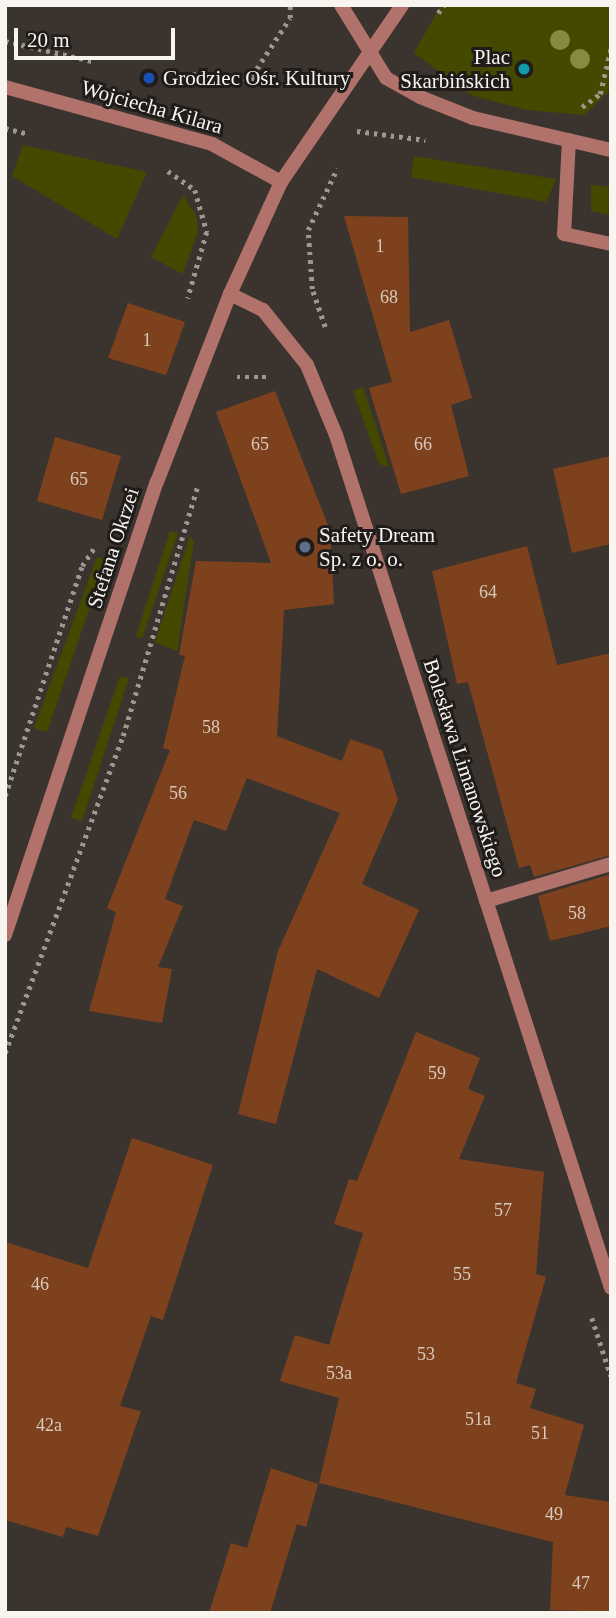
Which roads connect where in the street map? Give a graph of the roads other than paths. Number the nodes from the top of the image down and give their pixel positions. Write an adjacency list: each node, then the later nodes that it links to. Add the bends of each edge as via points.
1 (341, 5): 3 (street)
2 (402, 5): 3 (street, Stefana Okrzei)
3 (368, 53): 5 (street, via 386,78 427,100 473,118); 7 (street, Stefana Okrzei)
4 (5, 87): 7 (street, Wojciecha Kilara, via 212,144)
5 (569, 141): 6 (street); 8 (street, via 564,233)
6 (611, 150)
7 (281, 182): 9 (street, Stefana Okrzei)
8 (611, 244)
9 (230, 294): 11 (street, Bolesława Limanowskiego, via 263,310 313,378 336,435); 12 (street, Stefana Okrzei, via 157,482)
10 (611, 864): 11 (street)
11 (486, 901): 13 (street, Bolesława Limanowskiego)
12 (5, 934)
13 (611, 1288)

